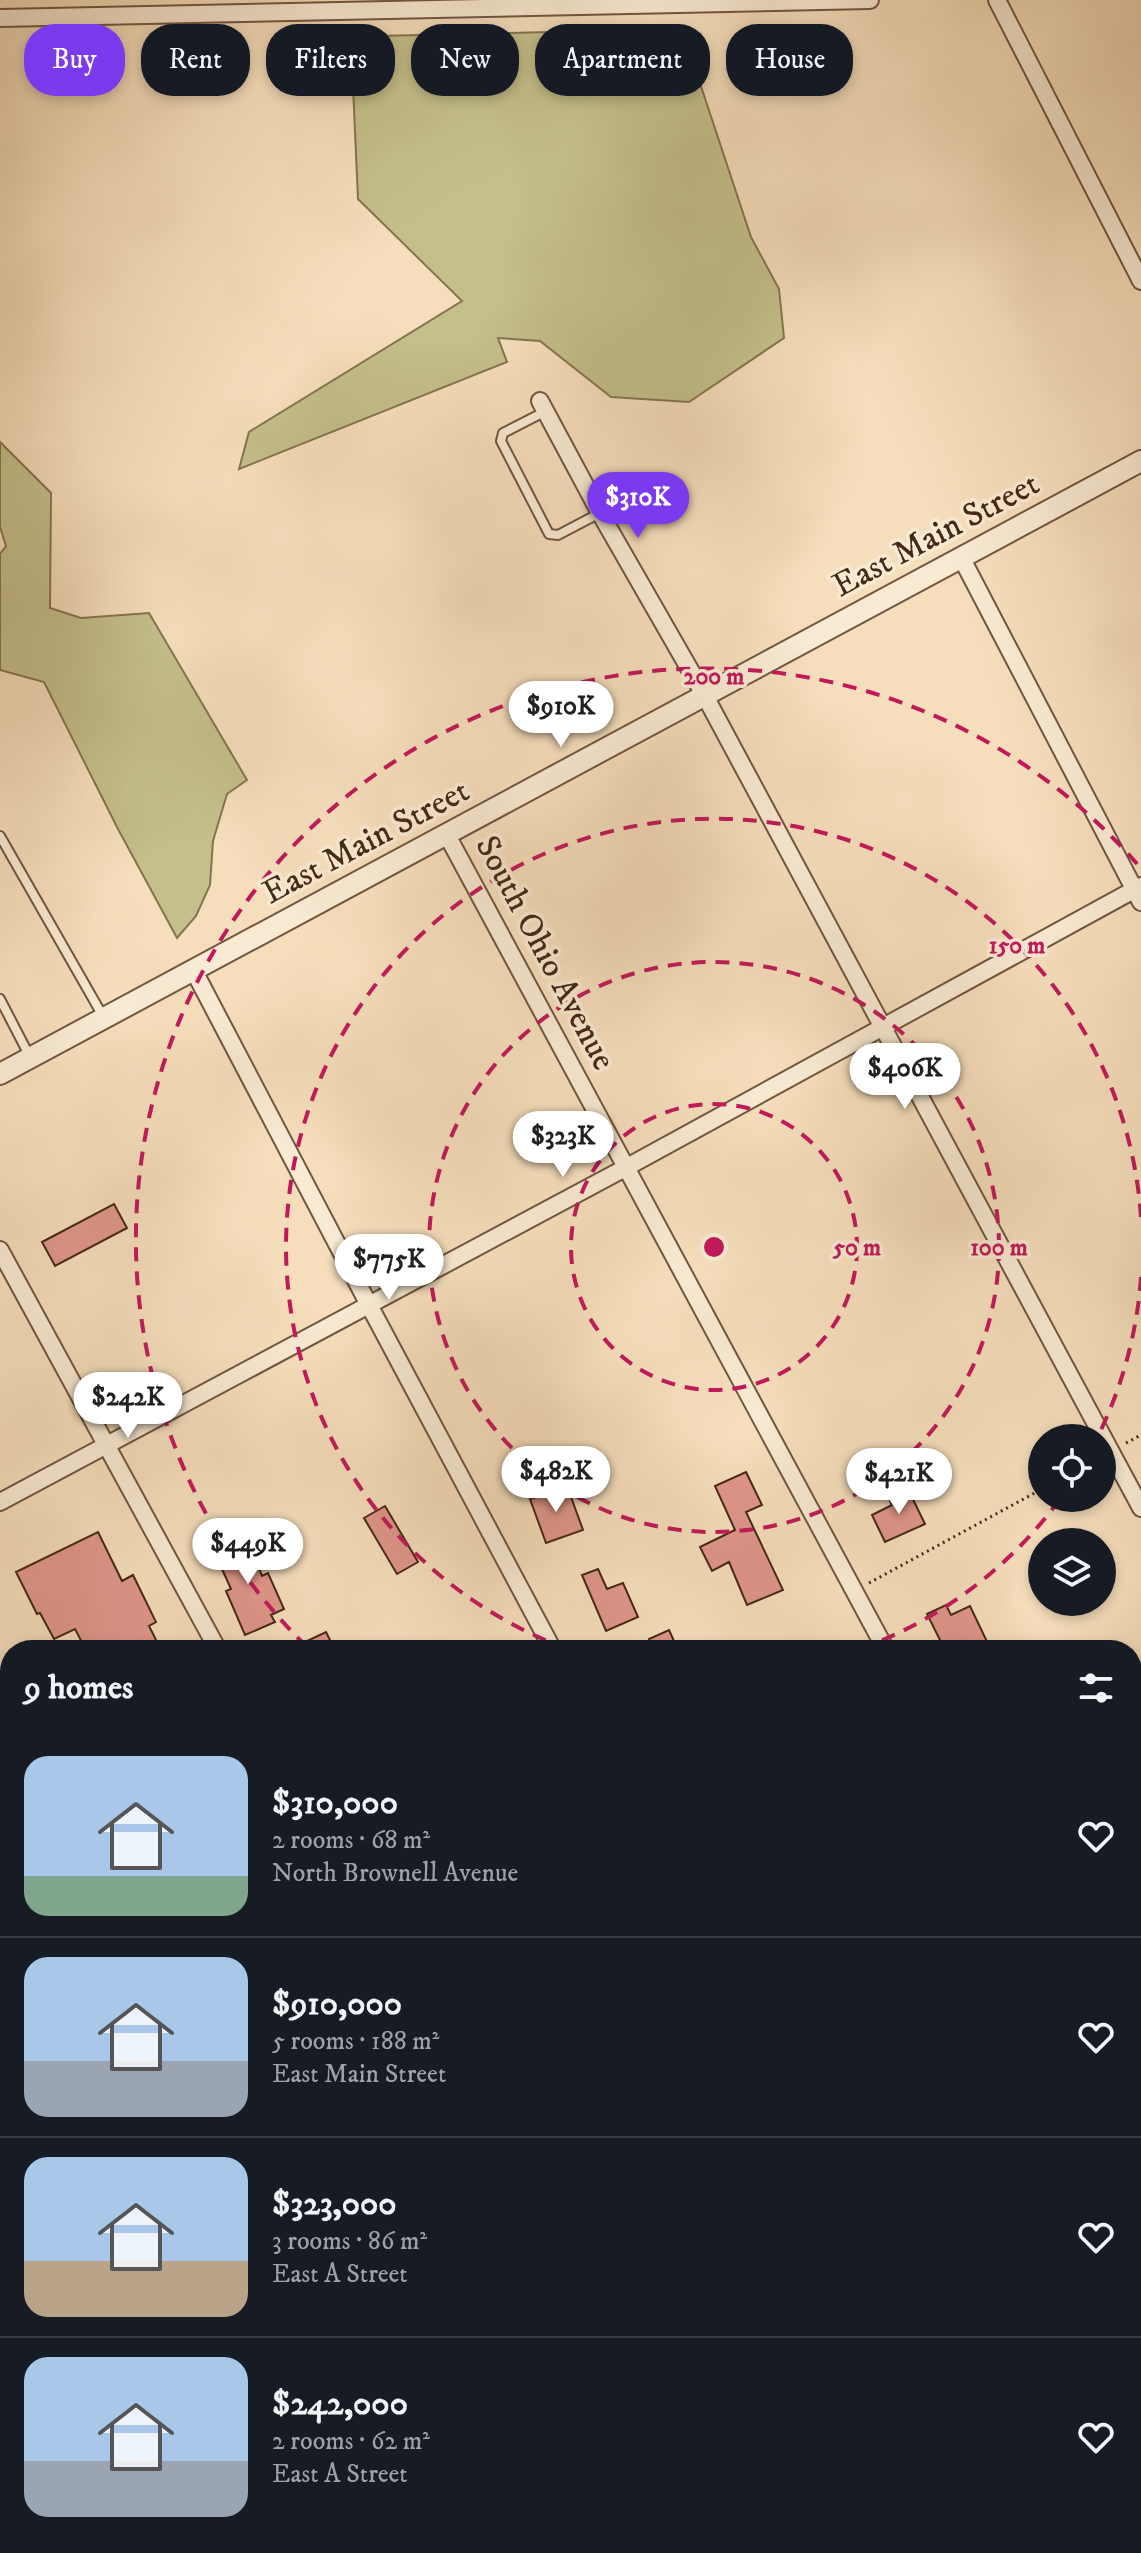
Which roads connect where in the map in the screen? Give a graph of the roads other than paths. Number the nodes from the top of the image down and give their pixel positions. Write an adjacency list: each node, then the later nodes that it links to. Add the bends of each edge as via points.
1 (866, 0): 3 (street)
2 (997, 0): 5 (street)
3 (568, 3): 4 (street)
4 (0, 18)
5 (1141, 281)
6 (543, 406): 8 (street); 8 (lane, via 503,433 501,441 549,534 558,535)
7 (1141, 461): 9 (street, East Main Street)
8 (600, 513): 10 (street)
9 (961, 557): 10 (street, East Main Street); 13 (street)
10 (705, 696): 11 (street, East Main Street); 17 (street)
11 (447, 835): 14 (street, East Main Street); 20 (street, South Ohio Avenue)
12 (0, 836): 16 (lane)
13 (1139, 893): 17 (street)
14 (194, 971): 16 (street, East Main Street); 22 (street)
15 (0, 999): 18 (lane)
16 (105, 1019): 18 (street, East Main Street)
17 (882, 1026): 20 (street); 25 (street)
18 (30, 1058): 19 (street, East Main Street)
19 (0, 1074)
20 (627, 1167): 22 (street); 28 (street, South Ohio Avenue)
21 (0, 1250): 23 (street)
22 (369, 1305): 23 (street); 27 (street)
23 (109, 1446): 24 (street); 26 (street)
24 (0, 1502)
25 (1141, 1508)
26 (213, 1640)
27 (548, 1640)
28 (881, 1640)

